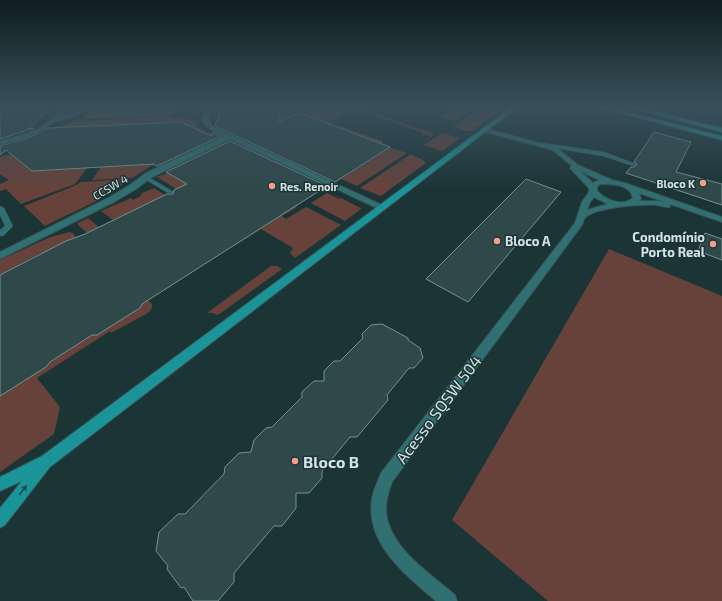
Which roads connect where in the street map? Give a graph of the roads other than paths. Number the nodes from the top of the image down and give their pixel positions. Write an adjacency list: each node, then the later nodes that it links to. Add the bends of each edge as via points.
1 (27, 134): 9 (street)
2 (226, 134): 6 (street)
3 (479, 134): 19 (street)
4 (499, 134): 8 (street)
5 (707, 134): 7 (street)
6 (230, 136): 12 (street, CCSW 4); 19 (street)
7 (722, 138)
8 (529, 142): 10 (street); 15 (street, via 554,154)
9 (0, 143)
10 (544, 145): 11 (lane, via 598,153); 13 (street, via 555,149 576,166)
11 (633, 164)
12 (145, 177): 16 (lane); 25 (street, CCSW 4, via 111,200)
13 (610, 182): 14 (street); 15 (street, via 598,182)
14 (624, 185): 18 (street, via 637,196 635,202); 21 (street)
15 (593, 189): 17 (street, via 600,198); 22 (street, Acesso SQSW 504)
16 (170, 192)
17 (617, 204): 18 (street); 22 (street, via 589,212)
18 (628, 204): 21 (street, via 658,203)
19 (382, 207): 26 (street)
20 (0, 208): 24 (lane, via 10,226)
21 (694, 211): 23 (street)
22 (580, 218): 29 (street, Acesso SQSW 504, via 579,223 522,300 386,478 380,491 378,514 384,536 404,561)
23 (722, 220)
24 (0, 234)
25 (0, 256)
26 (47, 461): 27 (street); 28 (street, one-way to 26)
27 (0, 484)
28 (0, 520)
29 (449, 601)

